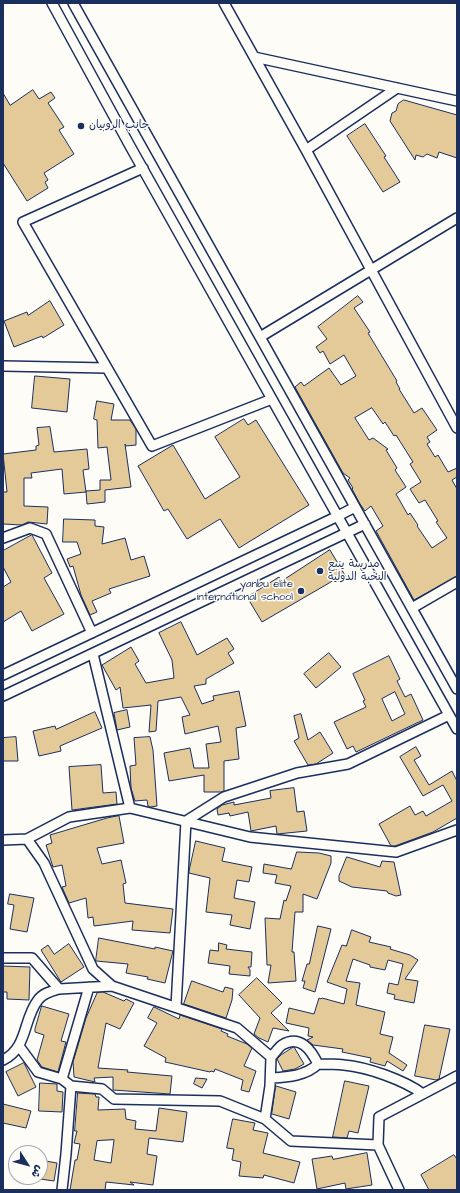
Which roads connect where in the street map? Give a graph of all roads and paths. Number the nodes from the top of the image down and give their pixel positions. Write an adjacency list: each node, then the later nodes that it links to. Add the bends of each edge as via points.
1 (52, 3): 8 (street)
2 (73, 3): 11 (street)
3 (224, 3): 4 (street)
4 (254, 57): 5 (street); 7 (street)
5 (397, 88): 6 (street); 7 (street)
6 (457, 101)
7 (306, 150): 10 (street)
8 (143, 168): 13 (street, via 23,222); 14 (street)
9 (457, 218): 10 (street)
10 (370, 270): 11 (street); 15 (street)
11 (260, 337): 16 (street)
12 (3, 366): 13 (street)
13 (107, 368): 14 (street, via 152,446)
14 (272, 399): 17 (street)
15 (457, 428)
16 (355, 507): 17 (street); 18 (street)
17 (338, 516): 19 (street); 23 (street)
18 (365, 524): 19 (street); 22 (street)
19 (347, 533): 24 (street); 28 (street)
20 (3, 538): 23 (street, via 30,528 46,534)
21 (457, 582): 22 (street)
22 (412, 608): 26 (street)
23 (92, 633): 25 (street)
24 (92, 654): 27 (street); 30 (street)
25 (3, 675)
26 (457, 689)
27 (3, 696)
28 (449, 715): 29 (street); 31 (street, via 348,764 297,773 224,797)
29 (457, 729)
30 (130, 808): 31 (street); 33 (street, via 69,817)
31 (186, 821): 32 (street, via 250,837 396,852); 39 (street)
32 (457, 830)
33 (27, 839): 34 (street); 36 (street, via 44,863 92,969)
34 (3, 840)
35 (3, 958): 38 (street, via 32,958)
36 (112, 986): 37 (street); 39 (street)
37 (89, 987): 38 (street); 45 (street)
38 (59, 989): 40 (street, via 45,994 38,1000)
39 (176, 1007): 41 (street, via 237,1028)
40 (19, 1046): 42 (street); 45 (street, via 38,1072)
41 (271, 1057): 43 (street, via 282,1046 299,1042 310,1049); 46 (street)
42 (3, 1060)
43 (318, 1064): 46 (street, via 312,1070 289,1077); 48 (street, via 344,1065 368,1070 411,1086)
44 (457, 1076): 48 (street)
45 (62, 1078): 47 (street)
46 (271, 1078): 49 (street)
47 (71, 1086): 49 (street, via 102,1089 114,1099 220,1101); 51 (street)
48 (423, 1094): 50 (street, via 380,1117)
49 (265, 1119): 50 (street, via 291,1141)
50 (378, 1145): 52 (street)
51 (62, 1190)
52 (399, 1190)

